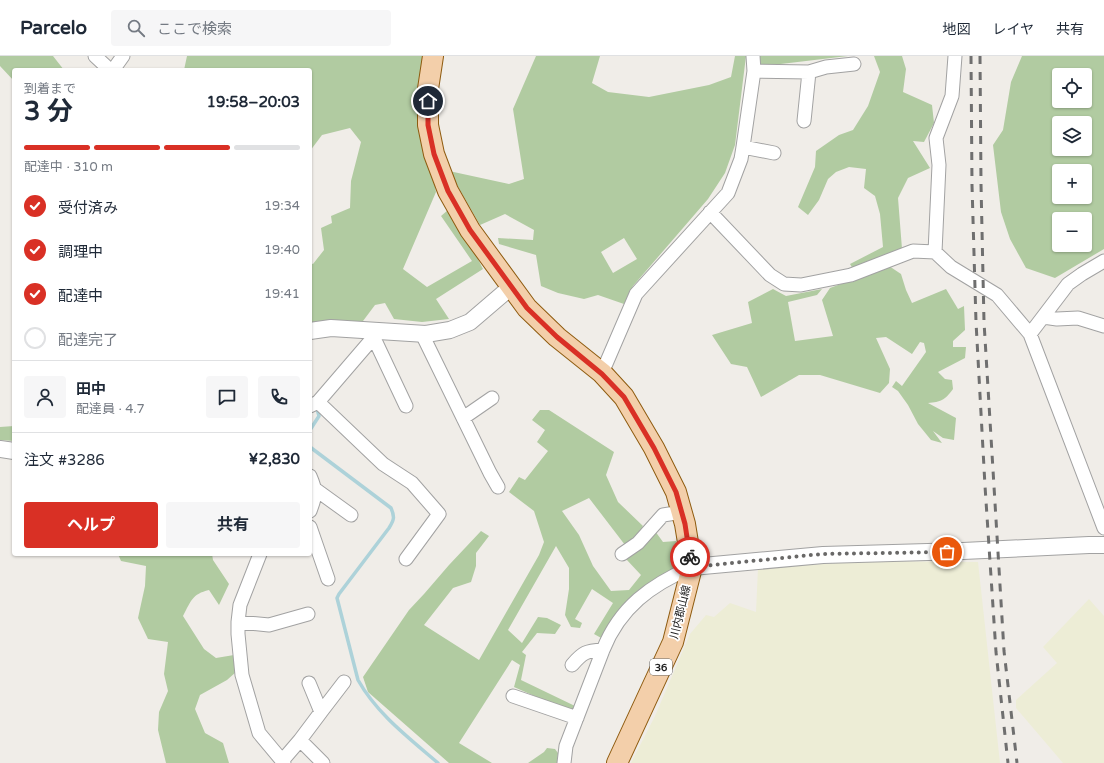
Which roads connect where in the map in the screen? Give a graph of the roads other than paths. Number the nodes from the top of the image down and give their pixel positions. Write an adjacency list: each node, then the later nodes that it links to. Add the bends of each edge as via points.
1 (96, 56): 7 (street)
2 (123, 56): 8 (street)
3 (433, 56): 17 (main road, 川内郡山線 / 36, via 428,89 428,125 434,154 448,191 470,230)
4 (753, 56): 9 (street)
5 (955, 56): 15 (street, via 952,96 936,138 939,165)
6 (854, 64): 10 (street)
7 (110, 68)
8 (114, 68)
9 (754, 71): 10 (street); 12 (street)
10 (809, 72): 11 (street)
11 (804, 121)
12 (743, 147): 13 (street); 14 (street, via 728,193)
13 (774, 153)
14 (710, 212): 15 (street, via 770,275 784,284 801,285 851,275 913,251); 24 (street, via 636,294)
15 (935, 252): 23 (street, via 951,267 997,295)
16 (1104, 261): 18 (street, via 1068,284)
17 (512, 286): 22 (street, via 470,322 450,330); 24 (main road, 川内郡山線 / 36, via 527,308)
18 (1043, 317): 19 (street, via 1078,318); 23 (street)
19 (1104, 326)
20 (312, 331): 21 (street, via 331,328)
21 (376, 333): 22 (street); 26 (street); 27 (street)
22 (422, 334): 28 (street)
23 (1030, 334): 37 (street)
24 (602, 374): 35 (main road, 川内郡山線 / 36, via 624,397 654,448 676,492)
25 (492, 398): 28 (street)
26 (314, 404): 42 (street, via 383,464 412,483 439,514)
27 (406, 406)
28 (463, 418): 32 (street)
29 (0, 449): 30 (street)
30 (12, 451)
31 (312, 481): 33 (street)
32 (498, 487)
33 (315, 489): 34 (street); 36 (street)
34 (312, 506)
35 (682, 512): 40 (street, via 663,515 638,543); 43 (main road, 川内郡山線 / 36)
36 (350, 515)
37 (1104, 528)
38 (312, 533): 44 (street)
39 (1104, 545): 43 (street, via 822,554)
40 (622, 554)
41 (259, 556): 46 (street, via 240,605)
42 (406, 559)
43 (692, 567): 47 (street, via 670,577 634,602 625,611); 58 (main road, 川内郡山線 / 36, via 672,642)
44 (328, 579)
45 (308, 614): 46 (street, via 269,625)
46 (238, 622): 55 (street, via 242,676 258,733)
47 (603, 650): 48 (street, via 588,651 580,655); 53 (street)
48 (572, 665)
49 (344, 682): 52 (street)
50 (309, 683): 52 (street)
51 (514, 696): 53 (street)
52 (321, 712): 54 (street)
53 (577, 718): 57 (street, via 566,746)
54 (300, 740): 55 (street); 56 (street)
55 (283, 762)
56 (322, 763)
57 (564, 763)
58 (617, 763)

